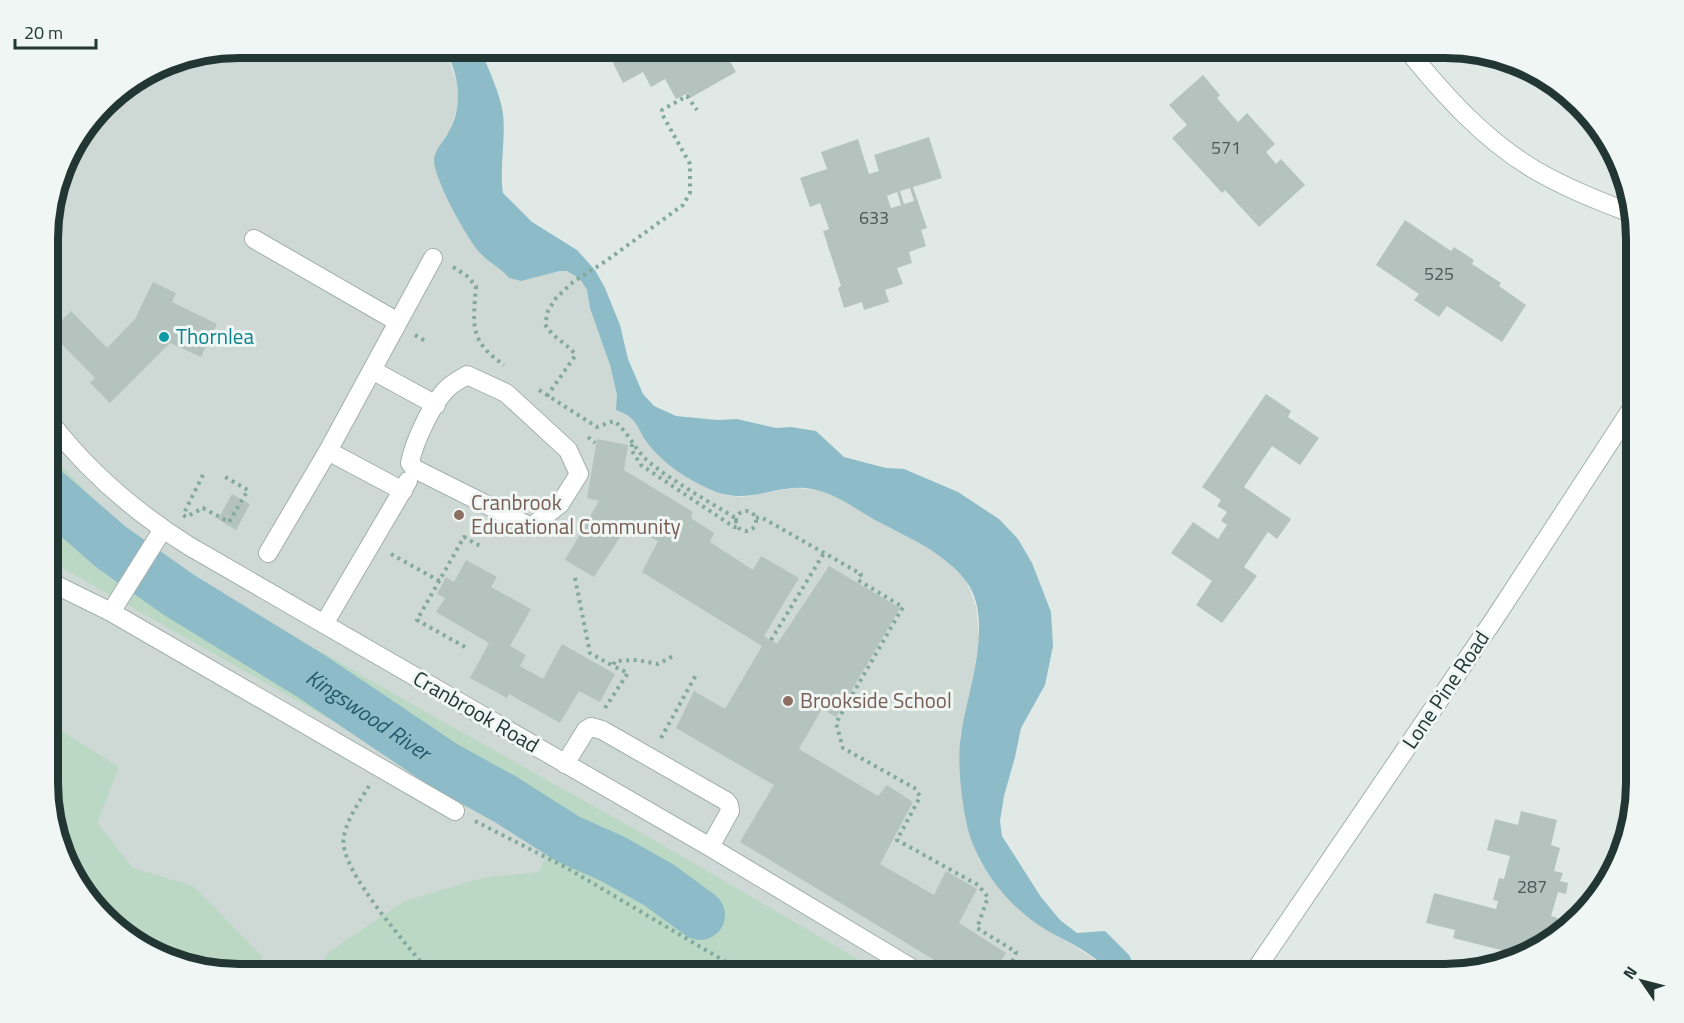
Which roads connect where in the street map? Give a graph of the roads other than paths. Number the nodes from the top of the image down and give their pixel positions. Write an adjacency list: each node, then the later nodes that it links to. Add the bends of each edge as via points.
1 (1415, 58): 2 (street, via 1501,147 1570,189)
2 (1623, 210)
3 (254, 239): 5 (street)
4 (433, 258): 5 (street)
5 (398, 322): 6 (street)
6 (372, 370): 7 (street); 10 (street)
7 (436, 405): 11 (street, via 413,450 410,463); 11 (street, via 449,386 467,375 506,393 568,450 579,474 560,504 531,526)
8 (1625, 419): 22 (street, Lone Pine Road)
9 (59, 434): 13 (street, Cranbrook Road, via 101,480)
10 (328, 451): 12 (street); 14 (street)
11 (415, 469): 12 (street)
12 (403, 491): 17 (street)
13 (163, 530): 16 (street); 17 (street, Cranbrook Road)
14 (268, 553)
15 (59, 586): 16 (street)
16 (111, 612): 19 (street)
17 (324, 624): 18 (street, Cranbrook Road)
18 (565, 764): 20 (street, Cranbrook Road); 20 (street, via 586,730 602,730 726,801 730,812)
19 (455, 811)
20 (710, 847): 21 (street, Cranbrook Road)
21 (905, 964)
22 (1259, 964)

